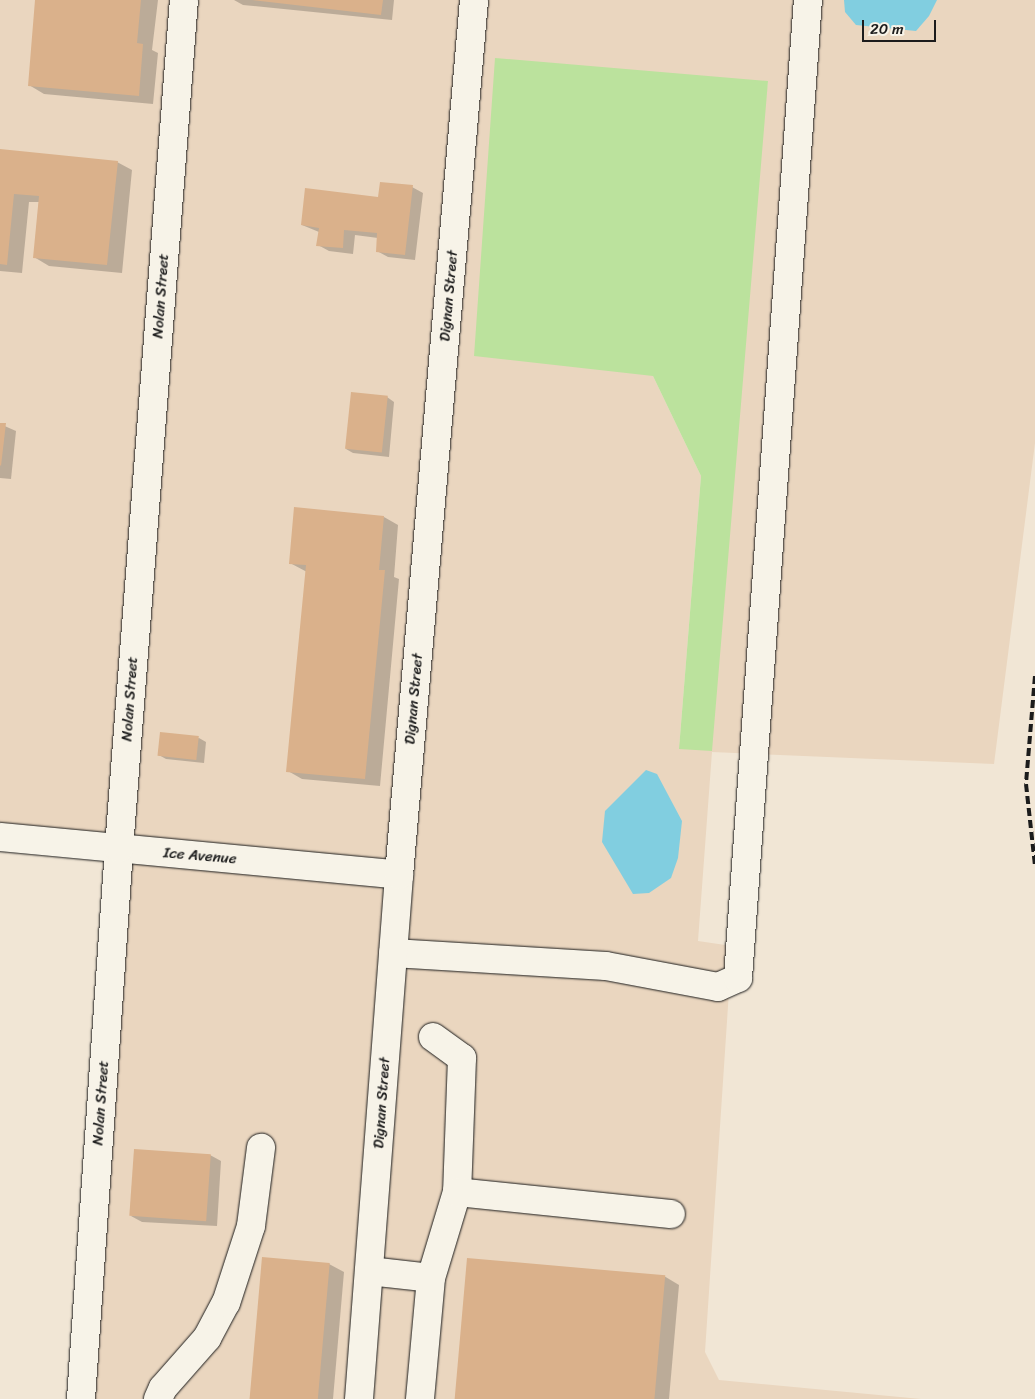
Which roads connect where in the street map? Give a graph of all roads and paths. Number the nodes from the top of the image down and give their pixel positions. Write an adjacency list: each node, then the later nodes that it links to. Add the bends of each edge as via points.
1 (184, 0): 5 (street, Nolan Street)
2 (474, 0): 6 (street, Dignan Street)
3 (808, 0): 7 (street, via 738,978 718,987 606,966)
4 (0, 837): 5 (street, Ice Avenue)
5 (119, 848): 6 (street, Ice Avenue); 14 (street, Nolan Street)
6 (399, 875): 7 (street, Dignan Street)
7 (394, 952): 12 (street, Dignan Street)
8 (433, 1037): 10 (street, via 462,1058)
9 (261, 1148): 15 (street, via 251,1226 226,1303 206,1338)
10 (457, 1192): 11 (street); 13 (street)
11 (671, 1214)
12 (369, 1271): 13 (street); 16 (street, Dignan Street)
13 (431, 1278): 17 (street)
14 (81, 1399)
15 (158, 1399)
16 (359, 1399)
17 (420, 1399)

